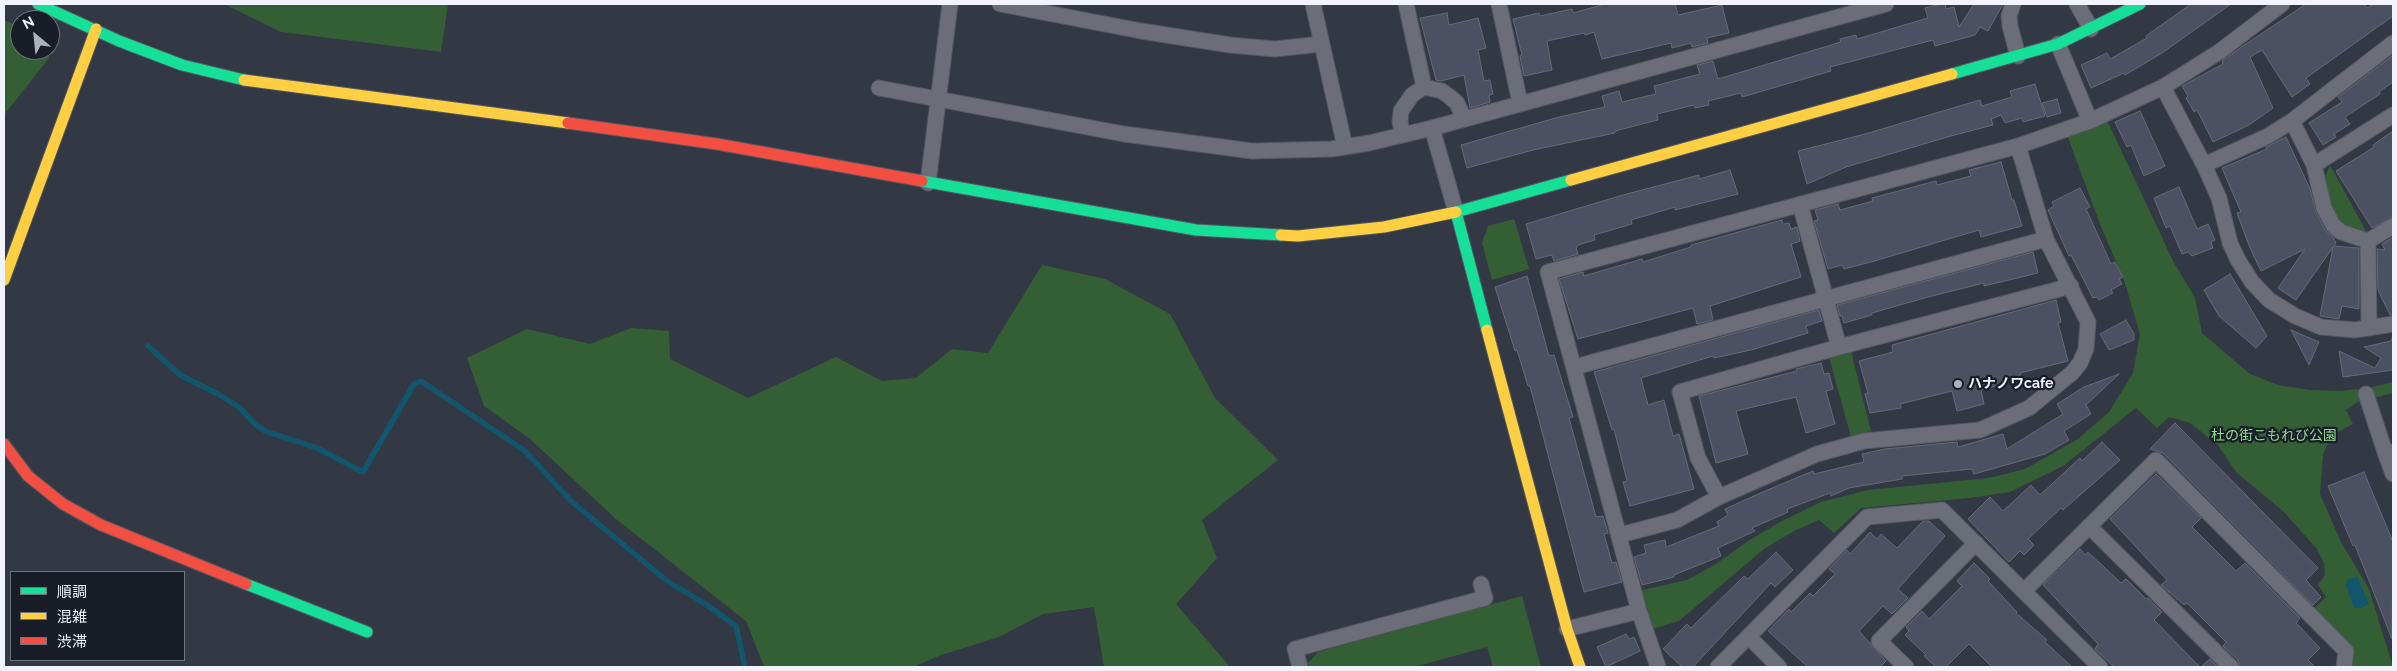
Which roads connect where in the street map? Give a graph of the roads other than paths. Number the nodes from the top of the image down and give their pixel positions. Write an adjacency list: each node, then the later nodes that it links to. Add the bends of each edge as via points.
1 (38, 4): 12 (street)
2 (950, 4): 21 (street)
3 (1000, 4): 14 (street, via 1230,45 1275,49)
4 (1313, 4): 14 (street)
5 (1406, 4): 18 (street)
6 (1502, 4): 22 (street)
7 (2013, 4): 17 (street, via 2009,16)
8 (2077, 4): 13 (street)
9 (2140, 4): 13 (street)
10 (2282, 4): 19 (street, via 2219,52)
11 (1877, 5): 22 (street)
12 (96, 29): 33 (street, via 182,65 230,78 717,144); 39 (street)
13 (2091, 29): 15 (street)
14 (1321, 44): 30 (street)
15 (2058, 44): 17 (street); 25 (street)
16 (2393, 44): 26 (street)
17 (2018, 56): 35 (street)
18 (1424, 87): 24 (street, via 1434,88 1450,97 1457,103); 28 (street, via 1412,95 1401,111)
19 (2163, 87): 25 (street); 31 (street)
20 (879, 88): 21 (street)
21 (938, 99): 30 (street, via 1124,134 1252,151); 33 (street)
22 (1520, 103): 24 (street)
23 (2393, 115): 32 (street)
24 (1464, 119): 27 (street)
25 (2090, 121): 29 (street)
26 (2292, 121): 31 (street, via 2268,136); 32 (street)
27 (1432, 128): 28 (street); 35 (street)
28 (1403, 135): 30 (street)
29 (2018, 146): 34 (street); 37 (street)
30 (1345, 147)
31 (2204, 165): 43 (street, via 2219,198 2234,251 2252,282 2269,300 2294,316 2321,327 2355,330)
32 (2314, 165): 38 (street, via 2328,218 2341,232)
33 (928, 183): 35 (street, via 1196,230 1252,234 1298,236 1346,232)
34 (1800, 204): 41 (street); 45 (street, via 1548,272)
35 (1456, 212): 57 (street)
36 (2393, 226): 38 (street)
37 (2046, 239): 40 (street); 41 (street)
38 (2368, 241): 43 (street)
39 (4, 280)
40 (2071, 286): 44 (street); 50 (street, via 2088,322 2086,349 2072,373 2028,408 1980,430 1864,441 1817,454)
41 (1825, 299): 44 (street); 45 (street)
42 (2393, 324): 43 (street)
43 (2369, 327)
44 (1839, 347): 50 (street, via 1680,392 1698,458)
45 (1575, 367): 52 (street)
46 (2366, 394): 48 (street)
47 (5, 450): 58 (street, via 28,476 63,504 101,525)
48 (2390, 454): 49 (street)
49 (2393, 474)
50 (1718, 497): 52 (street, via 1677,520)
51 (2089, 526): 55 (street); 67 (street); 68 (street, via 2156,460 2346,650)
52 (1620, 535): 56 (street)
53 (1976, 543): 55 (street); 59 (street, via 1942,510 1867,517); 65 (street, via 1880,641)
54 (1481, 584): 60 (street, via 1485,598 1295,649)
55 (2024, 591): 66 (street)
56 (1639, 611): 57 (street); 62 (street)
57 (1567, 629): 61 (street)
58 (368, 632)
59 (1749, 637): 63 (street); 64 (street)
60 (1300, 667)
61 (1580, 667)
62 (1658, 667)
63 (1718, 667)
64 (1779, 667)
65 (1906, 667)
66 (2100, 667)
67 (2231, 667)
68 (2344, 667)

